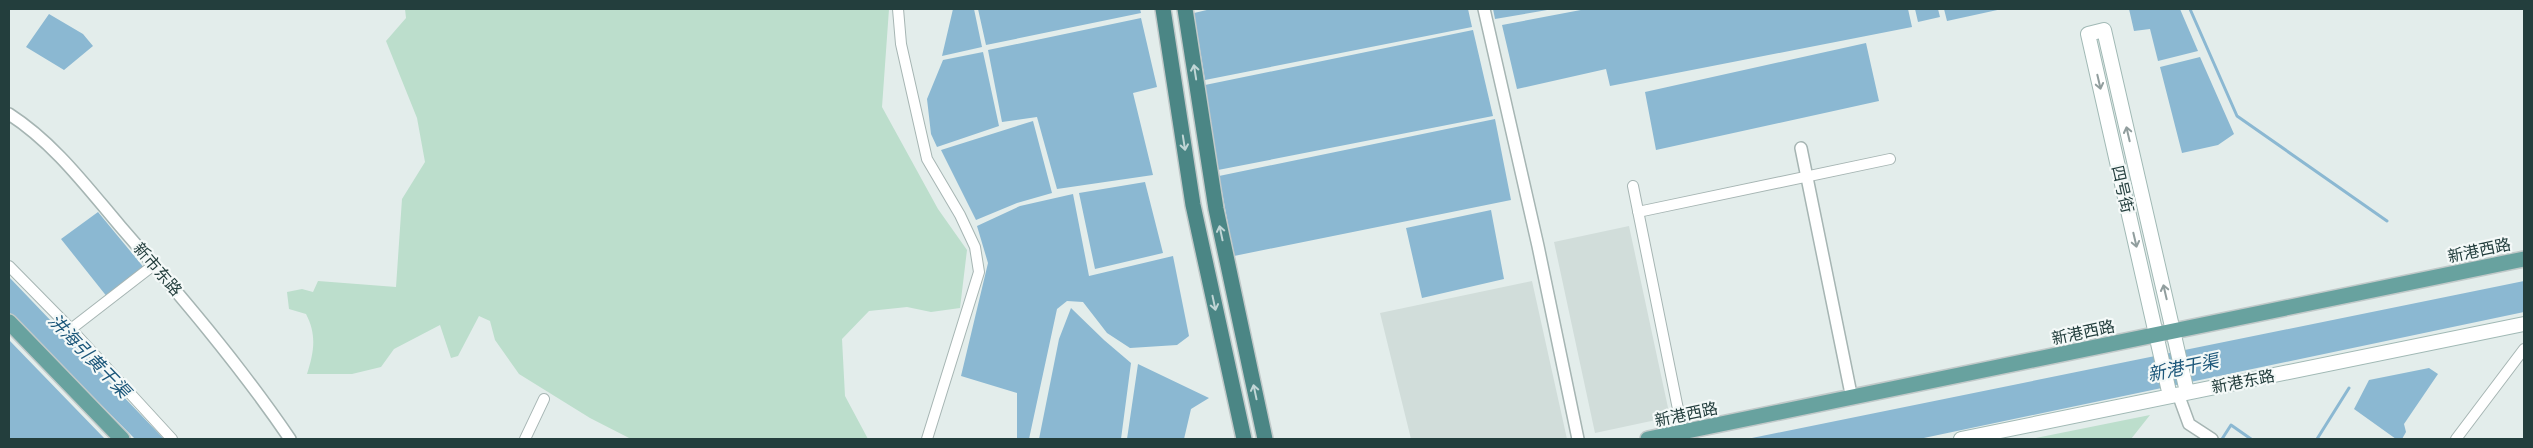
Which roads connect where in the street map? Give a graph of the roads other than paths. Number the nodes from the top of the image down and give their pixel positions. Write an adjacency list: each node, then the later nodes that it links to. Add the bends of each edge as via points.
1 (898, 9): 26 (street, via 901,44 927,159 976,247 979,272)
2 (1163, 9): 27 (highway, one-way to 27, via 1193,205)
3 (1185, 9): 28 (highway, one-way to 3, via 1216,209)
4 (1484, 9): 29 (street)
5 (9, 114): 12 (street, 新市东路, via 49,144)
6 (1801, 148): 8 (street)
7 (1890, 159): 8 (street)
8 (1807, 177): 10 (street); 18 (street)
9 (1633, 186): 10 (street)
10 (1638, 212): 21 (street)
11 (2524, 259): 30 (main road, 新港西路)
12 (155, 264): 16 (street); 24 (street, 新市东路, via 221,344)
13 (9, 266): 16 (street)
14 (9, 322): 22 (main road)
15 (2524, 324): 19 (main road, 新港东路)
16 (71, 329): 23 (street)
17 (2524, 349): 33 (street)
18 (1850, 389)
19 (2178, 394): 19 (main road, 四号街, one-way to 19, via 2176,340 2104,30 2088,34 2159,344); 31 (main road, 新港东路); 32 (street, via 2189,424)
20 (544, 399): 25 (street)
21 (1681, 424)
22 (122, 439)
23 (172, 439)
24 (290, 439)
25 (525, 439)
26 (927, 439)
27 (1244, 439)
28 (1266, 439)
29 (1578, 439)
30 (1648, 439)
31 (1962, 439)
32 (2212, 439)
33 (2456, 439)

